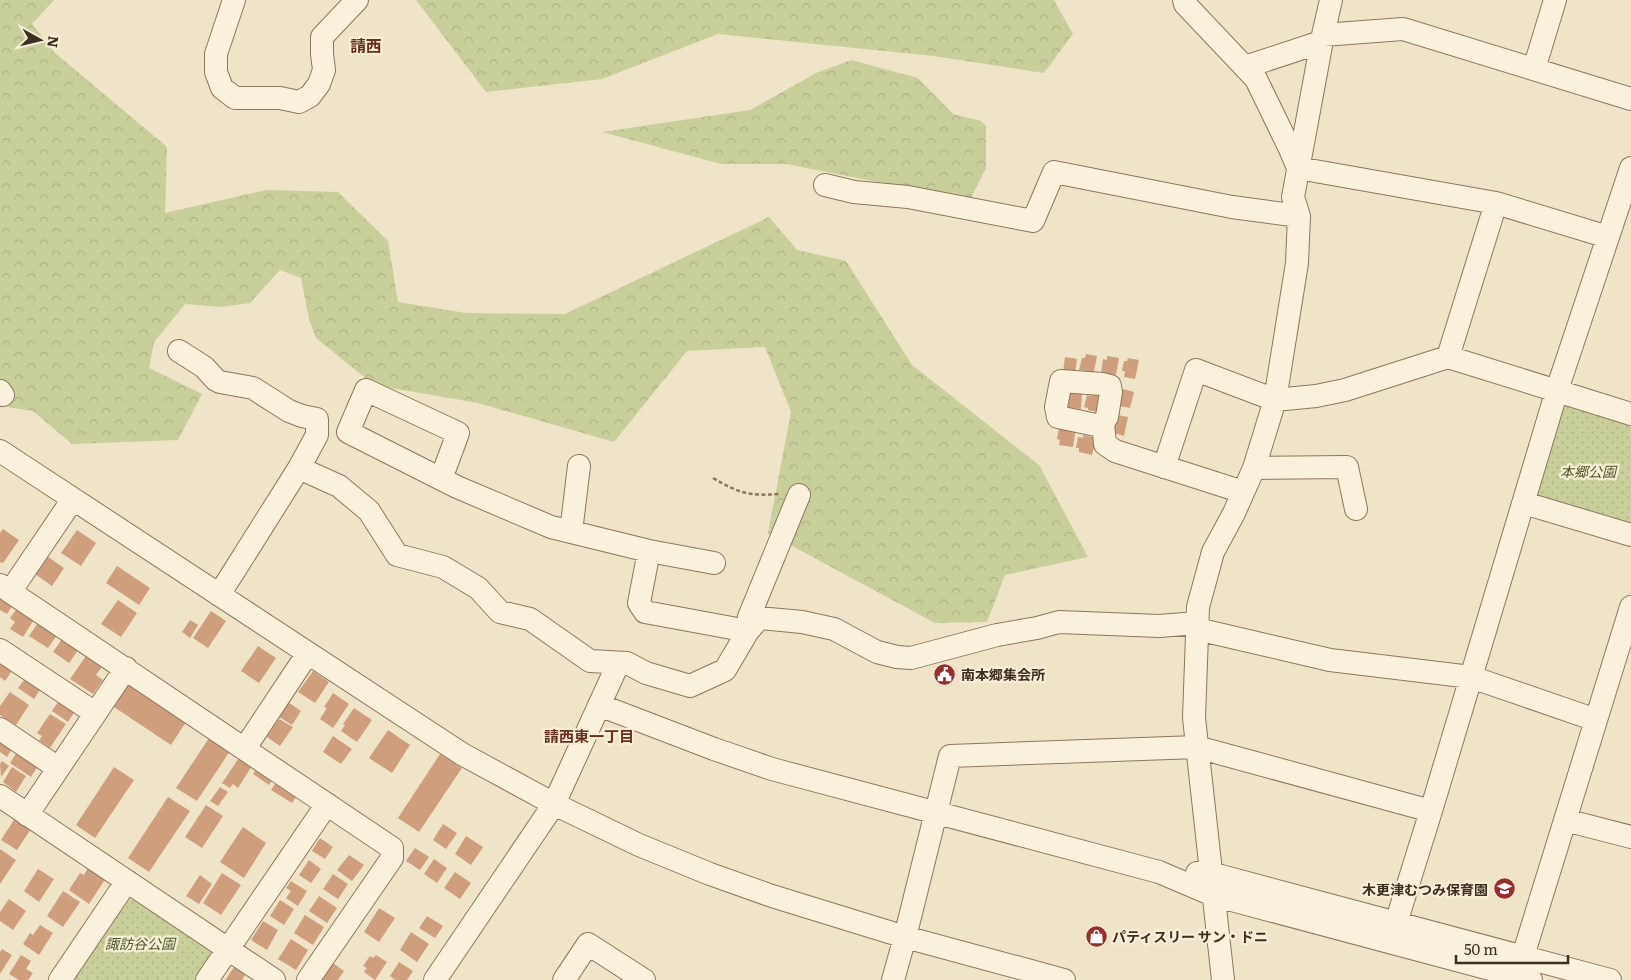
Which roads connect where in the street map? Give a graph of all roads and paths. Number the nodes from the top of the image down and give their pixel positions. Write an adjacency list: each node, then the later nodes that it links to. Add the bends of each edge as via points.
1 (234, 0): 2 (street, via 216,54 216,72 222,88 235,98 280,98 299,102 310,96 324,70 322,37)
2 (357, 0)
3 (1184, 0): 7 (street)
4 (1331, 0): 6 (street)
5 (1555, 0): 8 (street)
6 (1322, 38): 7 (street); 8 (street, via 1403,29); 10 (street)
7 (1244, 67): 10 (street, via 1256,79)
8 (1534, 69): 9 (street)
9 (1631, 99)
10 (1298, 168): 13 (street); 14 (street, via 1293,197)
11 (1631, 168): 15 (street)
12 (825, 185): 14 (street, via 854,192 908,197 1032,222 1054,172 1232,207)
13 (1496, 203): 15 (street); 17 (street)
14 (1299, 216): 19 (street, via 1298,263)
15 (1608, 237): 18 (street)
16 (179, 351): 25 (street, via 220,382 254,388 289,411 317,419 317,435)
17 (1448, 357): 18 (street); 19 (street, via 1345,390)
18 (1557, 390): 20 (street); 32 (street)
19 (1276, 400): 24 (street, via 1196,370); 26 (street)
20 (1631, 414)
21 (1103, 423): 24 (street, via 1104,444 1115,451)
22 (0, 451): 31 (street)
23 (579, 466): 34 (street)
24 (1164, 467): 29 (street)
25 (299, 468): 39 (street); 45 (street, via 339,486 369,511 398,555 443,567 478,588 500,612 530,619 590,661)
26 (1254, 468): 29 (street); 33 (street, via 1347,467)
27 (713, 478): 30 (path, via 742,493)
28 (441, 479): 28 (street, via 458,433 366,390 348,432); 34 (street, via 551,527)
29 (1243, 492): 42 (street, via 1213,552 1198,607)
30 (800, 496): 41 (street)
31 (73, 499): 38 (street); 39 (street)
32 (1524, 503): 35 (street); 47 (street)
33 (1356, 509)
34 (571, 532): 36 (street)
35 (1631, 535)
36 (650, 551): 37 (street); 41 (street, via 639,603 645,612)
37 (714, 563)
38 (5, 589): 46 (street)
39 (219, 595): 44 (street)
40 (1631, 607): 50 (street)
41 (749, 624): 42 (street, via 802,622 834,630 877,652 897,658 911,658 1059,622); 45 (street, via 725,670 690,686 646,673 627,663)
42 (1197, 626): 47 (street, via 1330,660); 52 (street, via 1194,718)
43 (0, 650): 49 (street)
44 (308, 653): 53 (street); 57 (street, via 462,754)
45 (618, 664): 48 (street)
46 (126, 668): 49 (street); 53 (street)
47 (1471, 677): 50 (street); 58 (street)
48 (599, 704): 57 (street); 59 (street, via 772,769)
49 (96, 713): 54 (street)
50 (1596, 720): 61 (street)
51 (0, 729): 54 (street)
52 (1197, 747): 58 (street); 59 (street, via 950,756); 64 (street)
53 (245, 748): 56 (street)
54 (58, 768): 60 (street)
55 (0, 796): 60 (street)
56 (328, 804): 67 (street); 73 (street, via 389,845 393,853)
57 (554, 804): 66 (street, via 639,845 710,874); 74 (street)
58 (1431, 811): 65 (street)
59 (936, 813): 64 (street); 66 (street)
60 (27, 814): 63 (street)
61 (1565, 820): 62 (street); 68 (street)
62 (1631, 837)
63 (127, 881): 67 (street); 70 (street)
64 (1212, 884): 65 (street); 68 (street); 78 (street)
65 (1396, 923): 68 (street)
66 (905, 938): 69 (street); 77 (street)
67 (228, 949): 71 (street); 72 (street)
68 (1521, 971): 79 (street)
69 (1058, 979)
70 (60, 980)
71 (208, 980)
72 (274, 980)
73 (308, 980)
74 (435, 980)
75 (564, 980): 76 (street, via 588,944)
76 (644, 980)
77 (893, 980)
78 (1223, 980)
79 (1610, 980)

